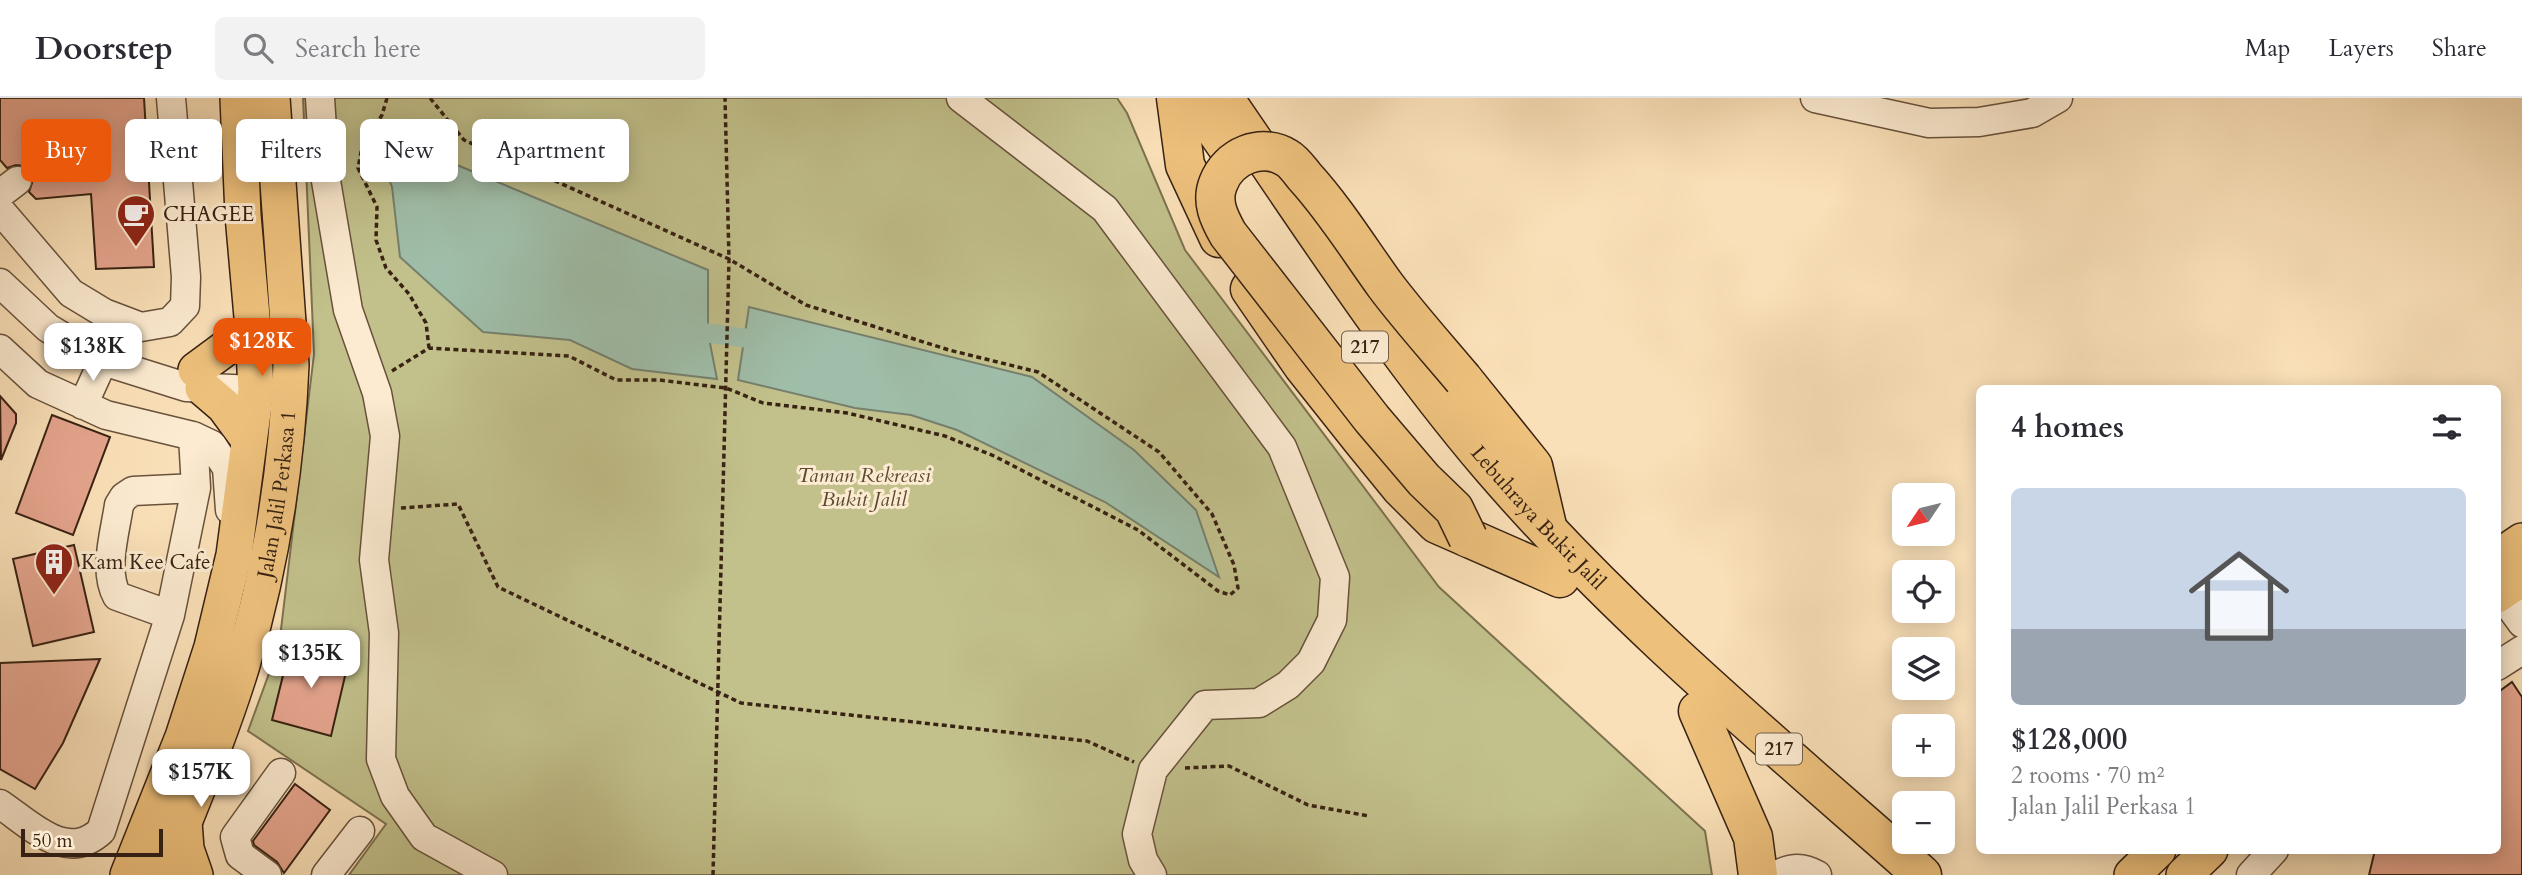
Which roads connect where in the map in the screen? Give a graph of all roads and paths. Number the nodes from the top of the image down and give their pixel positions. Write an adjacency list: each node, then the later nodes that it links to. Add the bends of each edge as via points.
1 (171, 98): 17 (street, via 185,306 170,322 141,327 104,313)
2 (239, 98): 19 (main road, Jalan Jalil Perkasa 1)
3 (272, 98): 20 (main road, Jalan Jalil Perkasa 1)
4 (320, 98): 27 (street, via 324,175 348,310)
5 (387, 98): 21 (path, via 362,147 358,168 377,206 376,240 386,268 426,323)
6 (429, 98): 15 (path, via 464,140)
7 (725, 98): 15 (path)
8 (961, 98): 47 (street, via 1105,209 1282,447 1335,577 1332,620 1311,662 1288,685 1258,703 1205,705)
9 (1176, 98): 35 (highway, via 1185,165 1221,243 1245,281 1303,366 1401,488 1437,524)
10 (1193, 98): 39 (highway, Lebuhraya Bukit Jalil / 217, via 1402,397)
11 (1224, 98): 34 (highway, Lebuhraya Bukit Jalil / 217, via 1373,316 1491,467)
12 (1815, 98): 13 (street, via 1928,124 2032,113)
13 (2058, 98)
14 (0, 210): 17 (street)
15 (729, 259): 26 (path); 26 (path, via 806,304 1038,372 1159,452 1212,514 1234,565 1238,588 1230,595 1218,591 1138,530 994,456 944,436 847,413 763,403)
16 (1, 286): 18 (street)
17 (71, 293): 18 (street)
18 (48, 328): 23 (street)
19 (253, 328): 24 (main road, Jalan Jalil Perkasa 1); 25 (main road)
20 (289, 334): 24 (main road, via 278,364); 29 (main road, Jalan Jalil Perkasa 1)
21 (429, 348): 26 (path, via 569,356 615,380); 27 (path, via 392,370)
22 (0, 349): 28 (street, via 38,384)
23 (103, 361): 25 (street, via 163,378 188,370); 28 (street)
24 (260, 378): 25 (street); 29 (main road, via 274,382); 31 (main road, Jalan Jalil Perkasa 1)
25 (200, 379): 31 (main road)
26 (726, 388): 45 (path)
27 (377, 393): 33 (street, via 386,436)
28 (83, 405): 30 (street)
29 (286, 424): 54 (main road, Jalan Jalil Perkasa 1, via 271,548 245,652 184,822 186,849)
30 (193, 436): 32 (street); 37 (street, via 212,445 227,468)
31 (249, 440): 37 (main road, Jalan Jalil Perkasa 1)
32 (197, 488): 41 (street); 41 (street, via 134,491 119,505 110,573 117,596)
33 (379, 509): 45 (path, via 458,504 498,587); 57 (street, via 374,560 384,633 381,759 395,796 424,837)
34 (1548, 529): 35 (highway, bridge, via 1533,466 1387,288 1315,188 1289,159 1271,150 1239,158 1217,184 1214,200 1227,234 1372,418 1454,509); 64 (highway, Lebuhraya Bukit Jalil / 217, via 1648,631)
35 (1468, 538): 39 (highway)
36 (2522, 541): 38 (main road)
37 (234, 555): 54 (main road, Jalan Jalil Perkasa 1, via 212,647 183,737 184,775 158,841)
38 (2501, 555)
39 (1560, 578): 46 (highway, Lebuhraya Bukit Jalil / 217)
40 (2506, 589): 42 (street)
41 (170, 615): 49 (street, via 101,831 78,845 57,843)
42 (2522, 623)
43 (2522, 650): 44 (street)
44 (2501, 663)
45 (718, 692): 47 (path, via 741,703 1087,741); 58 (path)
46 (1698, 711): 60 (highway, via 1753,837); 63 (highway, Lebuhraya Bukit Jalil / 217)
47 (1153, 770): 50 (path, via 1229,766 1308,805); 59 (street, via 1137,834)
48 (281, 773): 55 (street, via 235,837 240,855)
49 (0, 804)
50 (1369, 816)
51 (360, 831): 56 (street)
52 (2154, 854): 65 (main road)
53 (2206, 854): 66 (main road)
54 (160, 873)
55 (267, 875)
56 (326, 875)
57 (493, 875)
58 (713, 875)
59 (1152, 875)
60 (1758, 875)
61 (1777, 875): 62 (street, via 1800,868)
62 (1817, 875)
63 (1884, 875)
64 (1922, 875)
65 (2132, 875)
66 (2183, 875)

